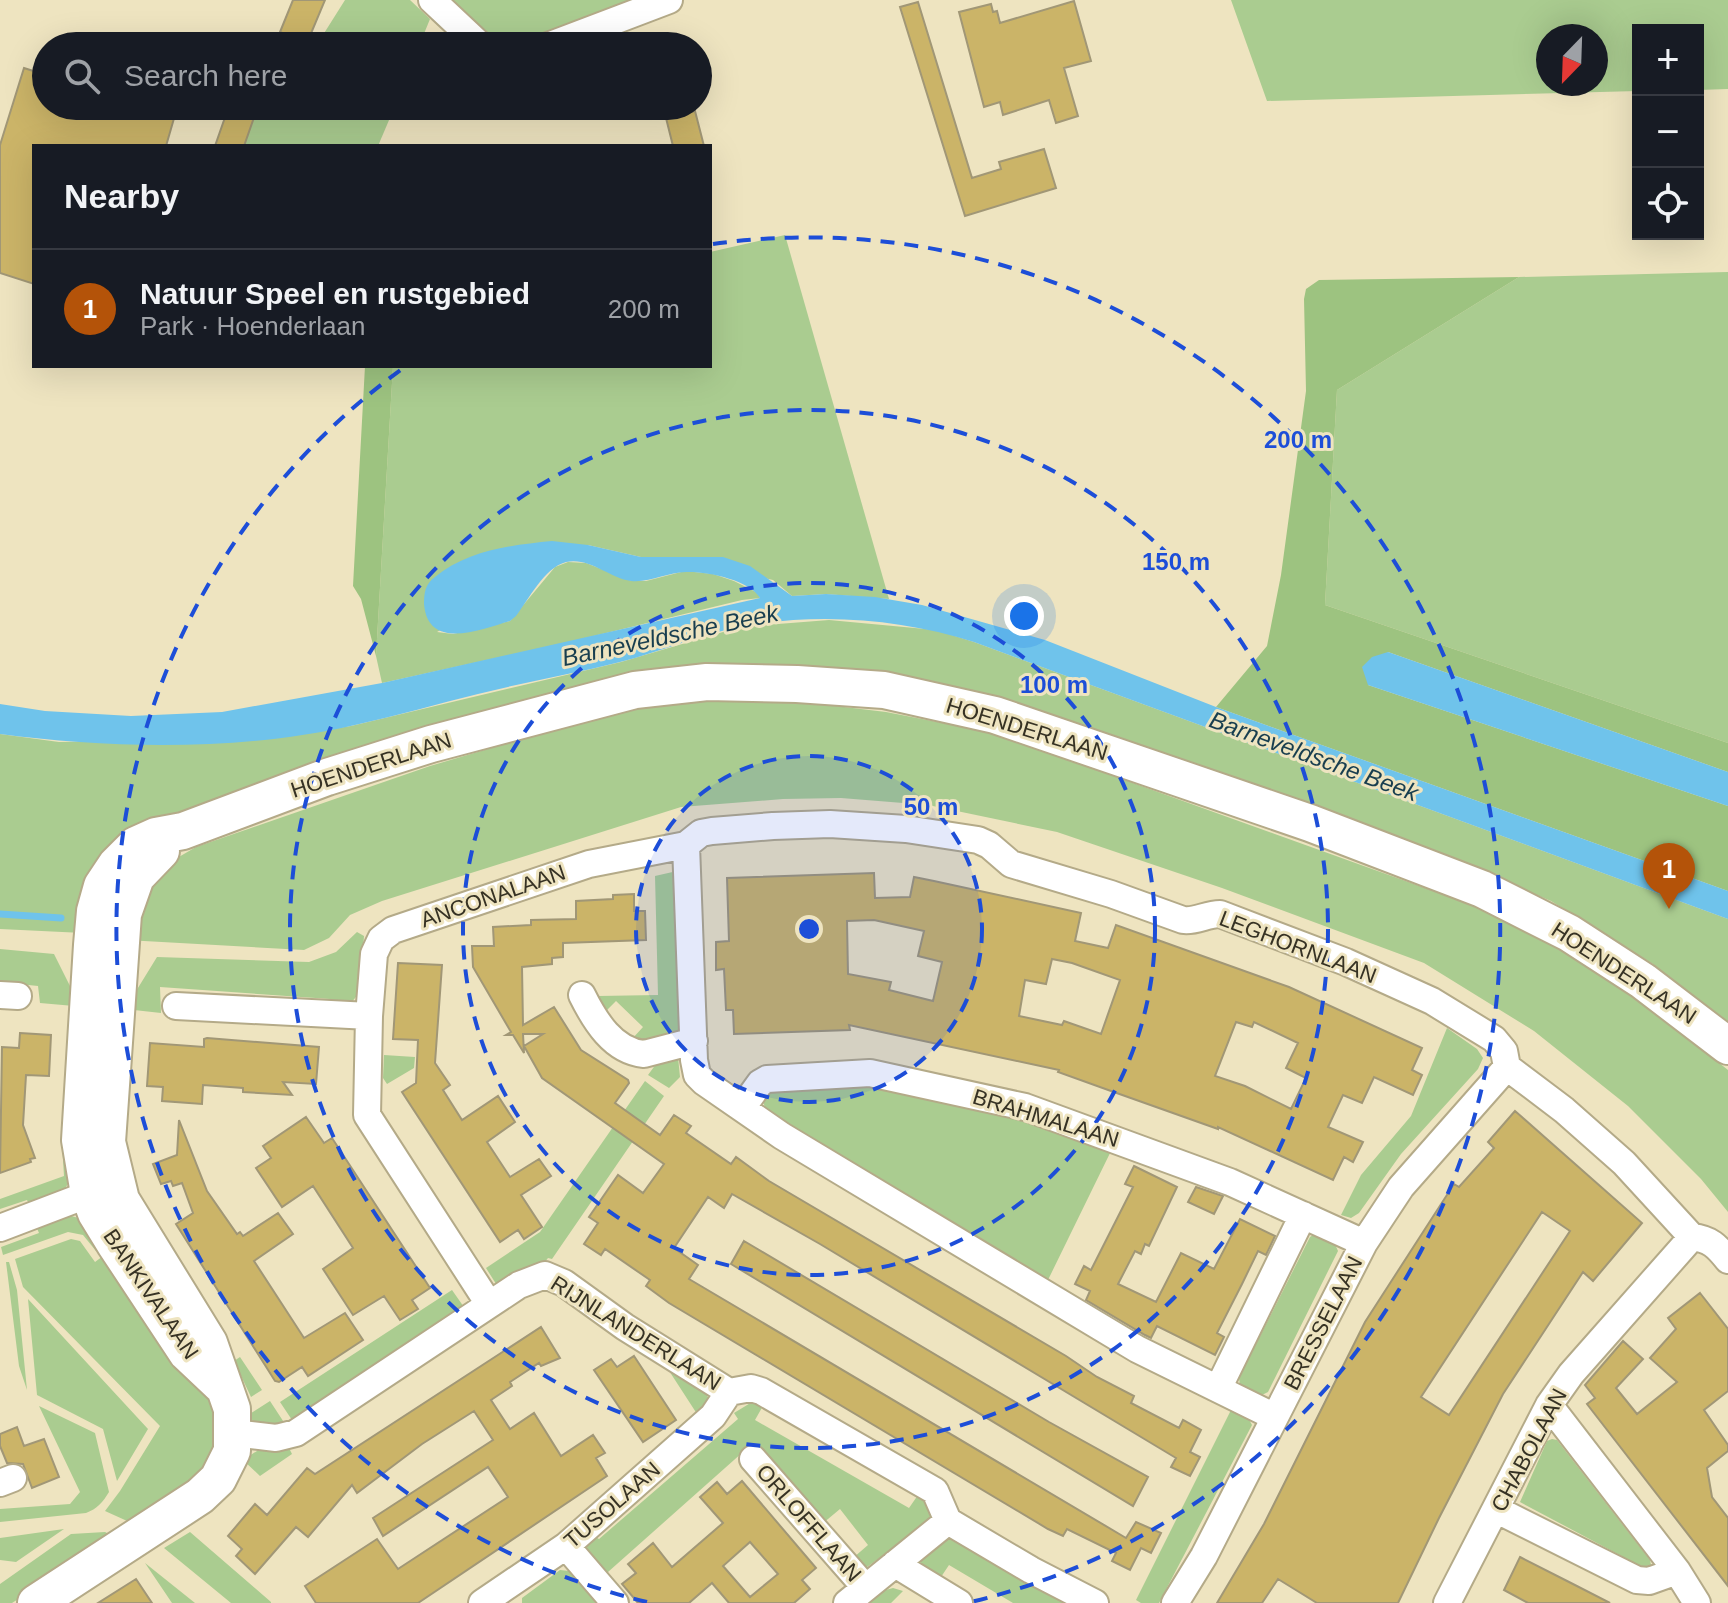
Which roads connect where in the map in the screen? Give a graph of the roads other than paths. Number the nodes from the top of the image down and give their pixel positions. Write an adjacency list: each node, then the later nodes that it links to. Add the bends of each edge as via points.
1 (432, 0): 3 (street)
2 (669, 0): 4 (street)
3 (466, 32)
4 (585, 32)
5 (686, 845): 8 (street, ANCONALAAN, via 589,864 393,930 374,954); 9 (street); 11 (street, LEGHORNLAAN, via 712,831 816,825 906,829 978,840 1011,864 1183,920 1220,914 1346,962 1432,1001 1494,1039 1504,1051)
6 (582, 995): 9 (street, via 600,1028 636,1053)
7 (176, 1006): 8 (street)
8 (369, 1016): 19 (street, ANCONALAAN, via 367,1115)
9 (694, 1041): 12 (street, via 697,1075)
10 (1728, 1046): 13 (street, HOENDERLAAN, via 1569,933 1482,889 1310,823 995,715 884,690 707,682 635,690 416,749 136,845 102,886 95,911 80,1140)
11 (1507, 1067): 16 (street, LEGHORNLAAN, via 1624,1163); 17 (street, BRESSELAAN, via 1401,1187)
12 (742, 1108): 14 (street, BRAHMALAAN, via 767,1079 870,1073 1036,1111 1230,1182); 20 (street, via 1137,1349)
13 (102, 1189): 15 (street); 24 (street, BANKIVALAAN, via 138,1230 209,1343 232,1409)
14 (1303, 1215): 17 (street, BRAHMALAAN); 20 (street)
15 (0, 1228)
16 (1692, 1237): 18 (street, LEGHORNLAAN, via 1713,1244); 22 (street, CHABOLAAN)
17 (1364, 1243): 23 (street, BRESSELAAN)
18 (1728, 1260)
19 (489, 1304): 21 (street, RIJNLANDERLAAN, via 527,1281 551,1277); 24 (street, RIJNLANDERLAAN, via 296,1433 276,1438)
20 (1218, 1389): 23 (street)
21 (729, 1392): 27 (street, RIJNLANDERLAAN, via 761,1391 922,1483 935,1491); 28 (street, TUSOLAAN, via 713,1416)
22 (1549, 1405): 26 (street, CHABOLAAN); 30 (street)
23 (1275, 1417): 37 (street, BRESSELAAN)
24 (233, 1433): 33 (street, via 226,1467 200,1496)
25 (753, 1459): 31 (street, ORLOFFLAAN)
26 (1497, 1510): 30 (street, via 1637,1580); 38 (street, CHABOLAAN)
27 (948, 1521): 29 (street, ORLOFFLAAN); 36 (street, RIJNLANDERLAAN)
28 (566, 1546): 32 (street, TUSOLAAN); 34 (street)
29 (895, 1564): 31 (street, ORLOFFLAAN); 35 (street, ORLOFFLAAN)
30 (1677, 1571): 39 (street)
31 (856, 1595)
32 (493, 1600)
33 (36, 1603)
34 (615, 1603)
35 (959, 1603)
36 (1095, 1603)
37 (1175, 1603)
38 (1447, 1603)
39 (1697, 1603)

